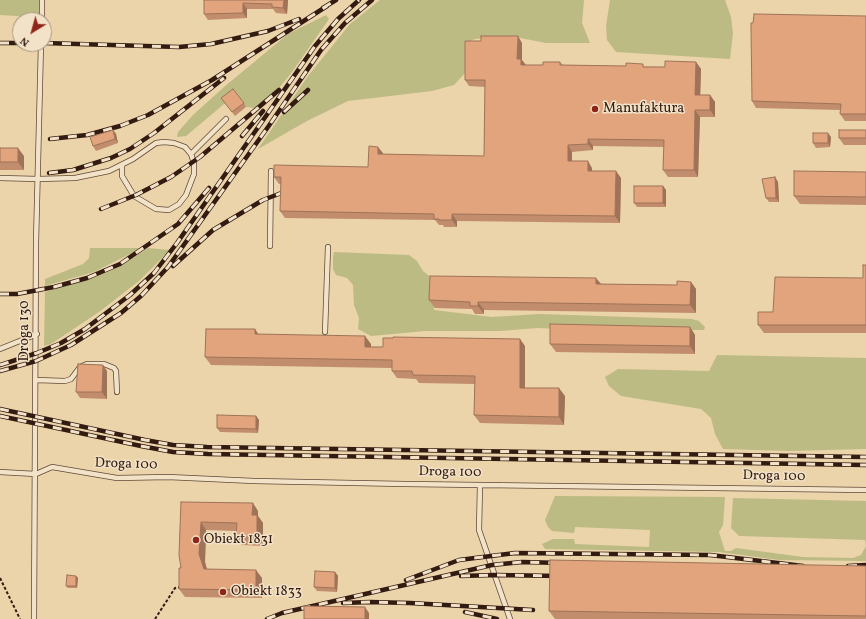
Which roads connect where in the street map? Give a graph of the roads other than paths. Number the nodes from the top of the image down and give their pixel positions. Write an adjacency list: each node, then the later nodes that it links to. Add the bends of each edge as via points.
1 (42, 0): 2 (lane)
2 (42, 12)
3 (41, 52): 9 (lane, Droga 130)
4 (226, 119): 5 (lane)
5 (191, 154): 6 (lane, via 185,147 174,143 156,143); 6 (lane, via 194,163 192,183 179,204 168,210 156,209 134,196 122,176)
6 (122, 165): 9 (lane, via 109,171 76,178)
7 (271, 171): 10 (lane)
8 (0, 178): 9 (lane)
9 (38, 179): 13 (lane, Droga 130)
10 (270, 246)
11 (328, 247): 12 (lane)
12 (325, 332)
13 (37, 334): 14 (lane); 15 (lane, Droga 130)
14 (0, 348)
15 (36, 380): 16 (lane, via 65,381 71,379 80,367 87,364 104,364 114,368); 18 (lane, Droga 130)
16 (118, 392)
17 (0, 472): 18 (lane)
18 (36, 474): 19 (lane, Droga 100, via 52,466 117,478); 21 (lane, Droga 130)
19 (480, 485): 20 (lane, Droga 100); 22 (lane, via 479,530)
20 (866, 490)
21 (34, 619)
22 (510, 619)

